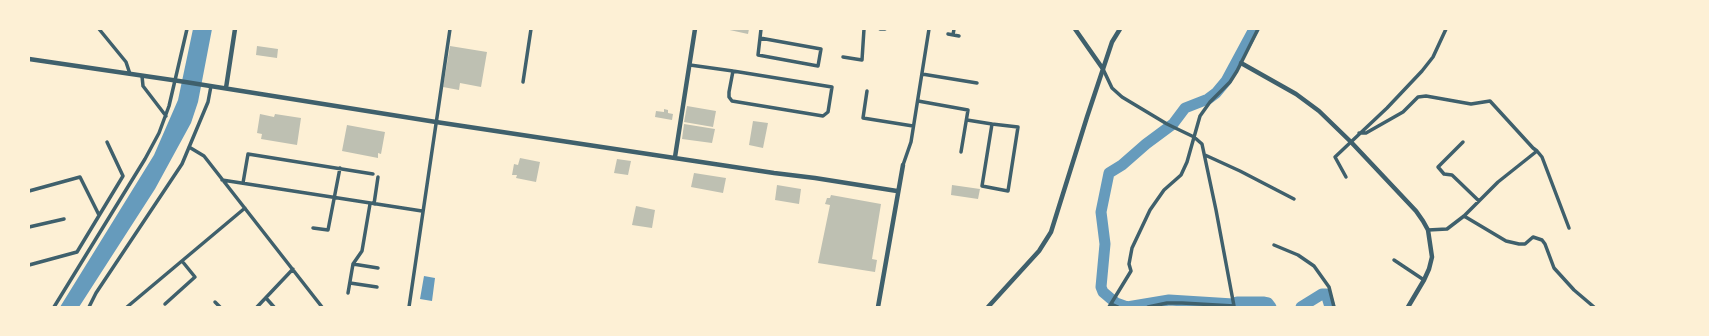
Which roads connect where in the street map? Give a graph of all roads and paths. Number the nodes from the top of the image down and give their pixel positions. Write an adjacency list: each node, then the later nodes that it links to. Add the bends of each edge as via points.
1 (99, 29): 27 (street, via 126,62)
2 (187, 29): 30 (street)
3 (235, 29): 34 (street)
4 (450, 29): 39 (street)
5 (530, 29): 31 (street)
6 (695, 29): 24 (street)
7 (761, 29): 20 (street)
8 (864, 29): 21 (street, via 862,60)
9 (880, 29): 10 (street)
10 (885, 29)
11 (929, 29): 28 (street)
12 (954, 29): 18 (street)
13 (1075, 29): 25 (street)
14 (1120, 29): 25 (street, via 1112,42)
15 (1258, 29): 23 (street)
16 (1446, 29): 42 (street, via 1433,57 1422,71)
17 (948, 34): 18 (street)
18 (953, 35): 19 (street)
19 (959, 36)
20 (760, 38): 20 (street, via 821,49 818,66 758,55)
21 (843, 57)
22 (29, 59): 27 (street)
23 (1241, 63): 43 (street, via 1230,82 1200,116); 45 (street, via 1296,94 1319,111)
24 (690, 65): 26 (street); 51 (street)
25 (1104, 69): 43 (street, via 1112,88 1122,97); 99 (street, via 1051,232 1039,252)
26 (733, 71): 26 (street, via 729,92 732,101 823,116 828,112 832,87)
27 (130, 74): 29 (street)
28 (922, 74): 32 (street); 36 (street)
29 (142, 76): 30 (street); 37 (street, via 143,86)
30 (177, 80): 33 (street); 37 (street)
31 (523, 82)
32 (977, 83)
33 (210, 86): 34 (street); 47 (street, via 208,102)
34 (226, 88): 39 (street)
35 (867, 91): 41 (street, via 862,118)
36 (918, 101): 38 (street, via 968,110); 41 (street)
37 (166, 116): 90 (street, via 149,153)
38 (967, 120): 40 (street); 49 (street)
39 (436, 122): 51 (street); 66 (street)
40 (992, 124): 40 (street, via 982,186 1008,191 1018,128)
41 (913, 126): 52 (street, via 911,142)
42 (1359, 133): 45 (street); 48 (street, via 1366,133 1403,112 1418,96 1471,104 1490,101 1532,148)
43 (1194, 137): 50 (street, via 1202,144); 87 (street, via 1181,175 1164,190 1141,226 1132,248 1129,264 1131,271)
44 (107, 142): 67 (street, via 123,176)
45 (1351, 142): 56 (street, via 1335,157); 73 (street, via 1416,211)
46 (1463, 142): 63 (street, via 1438,167 1444,174 1452,175)
47 (189, 147): 57 (street, via 204,156); 91 (street, via 182,164)
48 (1537, 150): 63 (street); 72 (street)
49 (961, 152)
50 (1205, 155): 62 (street); 89 (street)
51 (675, 157): 60 (street)
52 (903, 165): 60 (street)
53 (340, 168): 54 (street); 58 (street, via 248,154); 61 (street)
54 (373, 174)
55 (378, 177): 64 (street)
56 (1346, 177)
57 (221, 180): 58 (street); 65 (street)
58 (243, 183): 61 (street)
59 (29, 191): 67 (street, via 80,178)
60 (897, 191): 98 (street)
61 (335, 198): 64 (street); 71 (street, via 328,230)
62 (1294, 199)
63 (1479, 201): 68 (street)
64 (372, 204): 66 (street); 77 (street, via 362,251)
65 (245, 208): 76 (street); 80 (street)
66 (422, 211): 97 (street)
67 (99, 215): 78 (street, via 77,252)
68 (1464, 216): 73 (street, via 1447,229); 104 (street, via 1506,241 1525,244 1533,237 1542,240 1554,268)
69 (64, 218): 70 (street)
70 (29, 227)
71 (313, 228)
72 (1569, 228)
73 (1428, 230): 81 (street, via 1432,257)
74 (1274, 245): 102 (street, via 1298,255 1314,266 1329,287)
75 (1394, 260): 81 (street)
76 (182, 261): 88 (street, via 195,277); 92 (street)
77 (353, 264): 79 (street); 82 (street)
78 (29, 265)
79 (378, 268)
80 (293, 269): 85 (street); 96 (street)
81 (1424, 280): 103 (street)
82 (350, 283): 83 (street); 84 (street)
83 (377, 287)
84 (348, 294)
85 (266, 298): 94 (street); 95 (street)
86 (215, 302): 93 (street)
87 (1112, 303): 100 (street)
88 (165, 304)
89 (1234, 306): 101 (street, via 1168,303)
90 (54, 307)
91 (89, 307)
92 (128, 307)
93 (220, 307)
94 (257, 307)
95 (274, 307)
96 (322, 307)
97 (409, 307)
98 (878, 307)
99 (988, 307)
100 (1118, 307)
101 (1148, 307)
102 (1334, 307)
103 (1408, 307)
104 (1594, 307)

